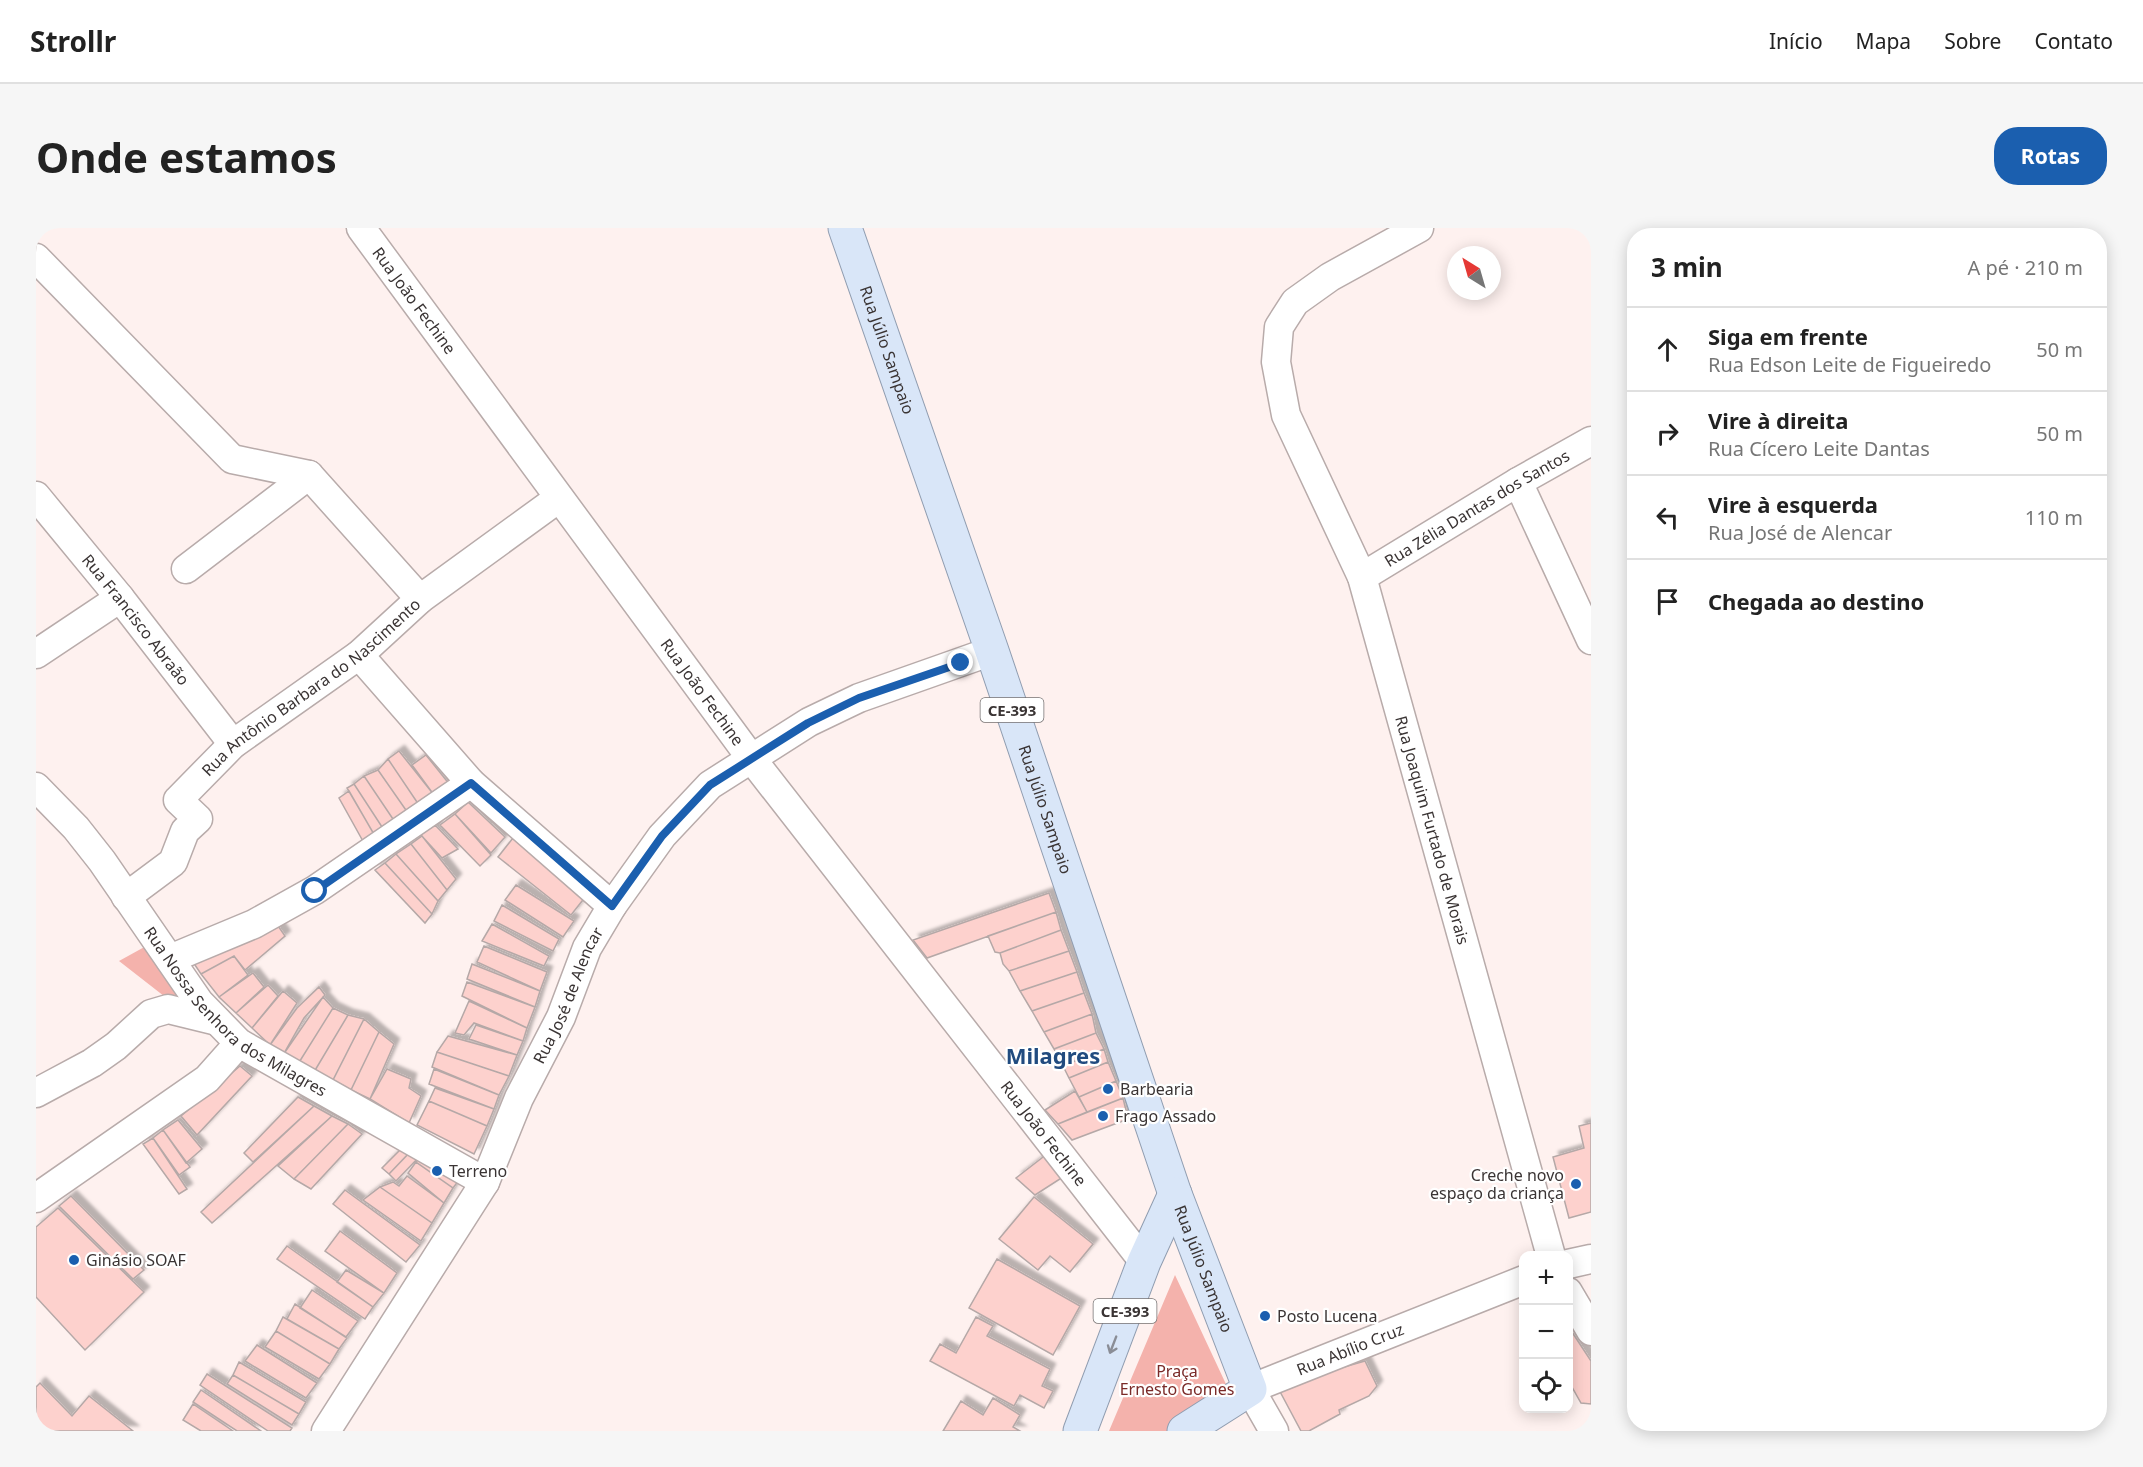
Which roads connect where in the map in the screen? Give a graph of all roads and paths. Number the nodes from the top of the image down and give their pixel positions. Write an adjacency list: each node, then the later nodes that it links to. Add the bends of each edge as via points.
1 (361, 228): 9 (street, Rua João Fechine)
2 (845, 228): 15 (main road, Rua Júlio Sampaio / CE-393)
3 (1419, 228): 11 (street, Rua Joaquim Furtado de Morais, via 1330,277 1295,302 1279,327 1276,362 1286,415)
4 (36, 258): 6 (street, via 232,459)
5 (1591, 441): 7 (street, Rua Zélia Dantas dos Santos)
6 (309, 475): 10 (street); 13 (street)
7 (1518, 482): 11 (street, Rua Zélia Dantas dos Santos); 14 (street)
8 (36, 496): 12 (street, Rua Francisco Abraão)
9 (559, 498): 13 (street, Rua Antônio Barbara do Nascimento); 19 (street, Rua João Fechine)
10 (186, 569)
11 (1362, 577): 31 (street, Rua Joaquim Furtado de Morais)
12 (120, 598): 16 (street); 18 (street, Rua Francisco Abraão)
13 (420, 599): 17 (street, Rua Antônio Barbara do Nascimento)
14 (1591, 640)
15 (992, 651): 19 (street, Rua José de Alencar, via 859,698); 29 (main road, Rua Júlio Sampaio / CE-393)
16 (36, 654)
17 (360, 655): 18 (street, Rua Antônio Barbara do Nascimento); 20 (street)
18 (233, 744): 22 (street, Rua Antônio Barbara do Nascimento, via 178,800 198,819 185,831 173,862)
19 (751, 758): 23 (street, Rua José de Alencar, via 710,785 672,824); 33 (street, Rua João Fechine)
20 (471, 783): 23 (street); 24 (street, via 315,891 254,924)
21 (36, 787): 22 (street, Rua Nossa Senhora dos Milagres, via 76,828)
22 (126, 897): 24 (street, Rua Nossa Senhora dos Milagres)
23 (612, 906): 28 (street, Rua José de Alencar, via 587,948 561,1017 519,1098)
24 (170, 959): 25 (street, Rua Nossa Senhora dos Milagres)
25 (217, 1021): 26 (street, Rua Nossa Senhora dos Milagres); 27 (street, via 168,1009 151,1014 92,1063)
26 (239, 1043): 28 (street, Rua Nossa Senhora dos Milagres); 30 (street, via 207,1079)
27 (36, 1093)
28 (485, 1182): 39 (street, Rua José de Alencar)
29 (1175, 1194): 33 (main road, CE-393); 38 (main road, Rua Júlio Sampaio / CE-393)
30 (36, 1198)
31 (1550, 1251)
32 (1591, 1259): 34 (street)
33 (1144, 1262): 40 (main road, CE-393, one-way to 40)
34 (1573, 1263)
35 (1519, 1282): 38 (street, Rua Abílio Cruz)
36 (1573, 1299): 37 (street)
37 (1591, 1331)
38 (1250, 1389): 41 (main road, Rua Abílio Cruz); 42 (street)
39 (326, 1431)
40 (1080, 1431)
41 (1184, 1431)
42 (1274, 1431)

